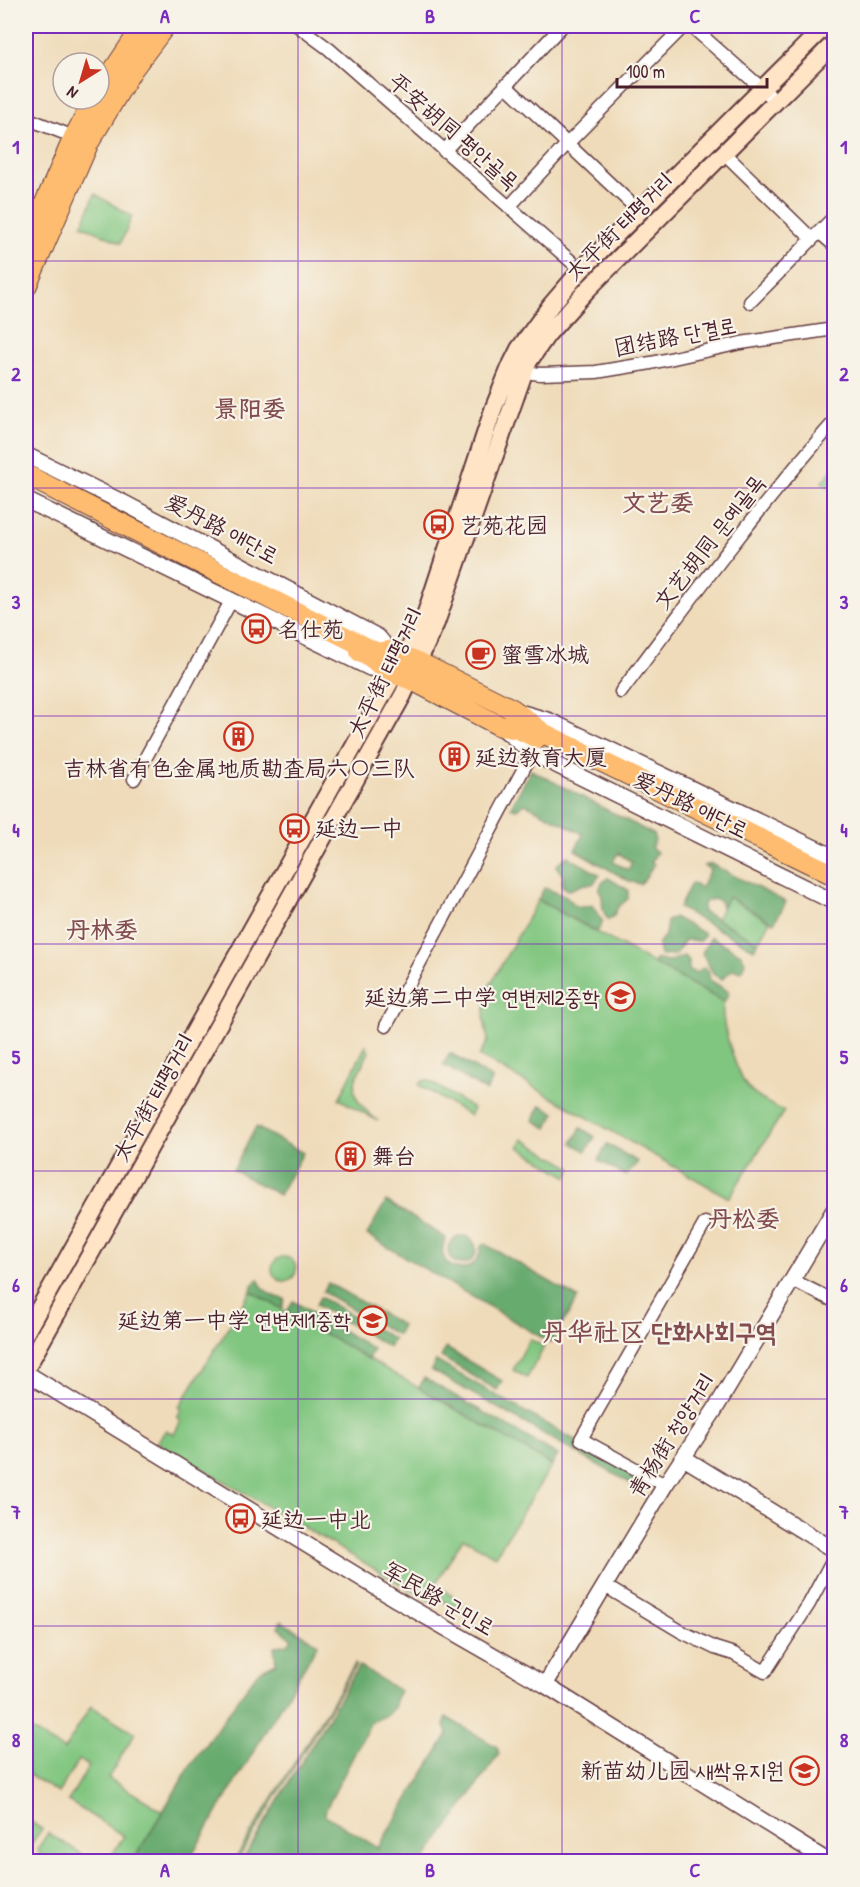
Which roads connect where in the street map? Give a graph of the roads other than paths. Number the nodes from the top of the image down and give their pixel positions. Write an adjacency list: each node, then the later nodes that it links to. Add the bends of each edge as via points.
1 (143, 26): 9 (main road)
2 (165, 26): 26 (main road, via 132,70 88,144)
3 (298, 26): 17 (street, 平安胡同 평안골목)
4 (562, 26): 10 (street)
5 (684, 26): 16 (street)
6 (691, 26): 11 (street)
7 (825, 26): 11 (main road, 太平街 태평거리)
8 (834, 43): 12 (main road, 太平街 태평거리)
9 (111, 74)
10 (505, 86): 16 (street); 17 (street)
11 (761, 88): 12 (street); 20 (main road, 太平街 태평거리)
12 (776, 101): 18 (main road, 太平街 태평거리)
13 (88, 111): 15 (main road)
14 (26, 118): 15 (street)
15 (74, 137): 24 (main road)
16 (567, 144): 19 (street); 20 (street)
17 (444, 151): 19 (street, 平安胡同 평안골목)
18 (724, 153): 22 (street); 29 (main road, 太平街 태평거리, via 579,298)
19 (509, 207): 25 (street, 平安胡同 평안골목)
20 (640, 212): 25 (main road, 太平街 태평거리)
21 (834, 217): 22 (street)
22 (816, 236): 23 (street); 27 (street)
23 (834, 245)
24 (26, 246)
25 (581, 270): 36 (main road, 太平街 태평거리, via 551,305 511,365 422,625)
26 (26, 286)
27 (750, 302)
28 (834, 329): 29 (street, 团结路 단결로, via 596,372)
29 (524, 372): 36 (main road, 太平街 태평거리, via 436,623)
30 (834, 422): 38 (street, 文艺胡同 문예골목, via 737,537)
31 (26, 455): 36 (street, 爱丹路 애단로, via 378,637)
32 (26, 475): 36 (main road, 爱丹路 애단로)
33 (26, 485): 36 (main road, 爱丹路 애단로, via 374,659)
34 (26, 500): 35 (street, 爱丹路 애단로)
35 (231, 601): 36 (street, 爱丹路 애단로, via 370,668); 42 (street)
36 (400, 665): 37 (main road, 爱丹路 애단로); 52 (main road, 太平街 태평거리); 53 (main road, 太平街 태평거리, via 396,710)
37 (450, 689): 39 (main road, 爱丹路 애단로); 40 (main road, 爱丹路 애단로)
38 (621, 692)
39 (512, 710): 43 (street, 爱丹路 애단로, via 550,720); 44 (main road, 爱丹路 애단로, via 543,733)
40 (500, 726): 41 (street, 爱丹路 애단로); 45 (main road, 爱丹路 애단로, via 518,729)
41 (532, 753): 46 (street, 爱丹路 애단로); 47 (street)
42 (134, 779)
43 (834, 857)
44 (834, 875)
45 (834, 887)
46 (834, 902)
47 (386, 1026)
48 (834, 1210): 50 (street, 青杨街 청양거리)
49 (705, 1223): 55 (street, via 581,1439)
50 (792, 1280): 51 (street); 54 (street, 青杨街 청양거리)
51 (834, 1301)
52 (26, 1332)
53 (26, 1371): 59 (street, 军民路 군민로, via 396,1600)
54 (684, 1458): 55 (street, 青杨街 청양거리); 56 (street)
55 (665, 1485): 58 (street, 青杨街 청양거리)
56 (834, 1550)
57 (834, 1557): 58 (street, via 765,1671 682,1632)
58 (605, 1586): 59 (street, 青杨街 청양거리)
59 (545, 1685): 60 (street, 军民路 군민로)
60 (829, 1862)

